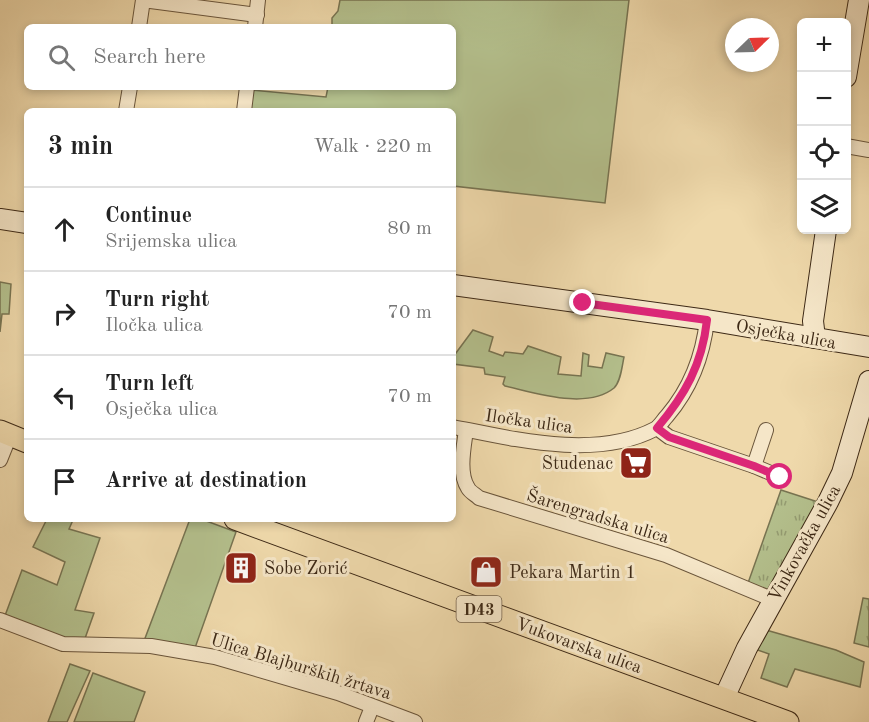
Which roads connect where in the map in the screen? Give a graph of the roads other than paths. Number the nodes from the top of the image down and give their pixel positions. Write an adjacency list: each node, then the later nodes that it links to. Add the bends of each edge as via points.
1 (143, 0): 4 (street); 5 (street)
2 (258, 0): 4 (street)
3 (859, 0): 6 (street)
4 (256, 21)
5 (139, 24)
6 (847, 72)
7 (130, 90): 9 (street)
8 (247, 90): 10 (street)
9 (126, 108)
10 (244, 108)
11 (851, 147): 12 (street)
12 (869, 150)
13 (0, 219): 14 (street)
14 (24, 223)
15 (825, 234): 18 (street, via 813,321)
16 (456, 285): 17 (street, Osječka ulica)
17 (707, 320): 18 (street, Osječka ulica); 22 (street, via 698,364 675,406)
18 (815, 338): 19 (street, Osječka ulica)
19 (869, 347)
20 (869, 381): 29 (street, Vinkovačka ulica, via 842,473)
21 (459, 428): 22 (street, Iločka ulica, via 583,446 610,443); 29 (street, Šarengradska ulica, via 464,476 468,488 479,498 666,555)
22 (657, 428): 26 (street, via 669,437)
23 (766, 430): 26 (street)
24 (12, 436): 25 (street)
25 (0, 460)
26 (754, 466): 27 (street)
27 (780, 477)
28 (243, 522): 31 (main road, Vukovarska ulica / D43)
29 (774, 600): 31 (street, Vinkovačka ulica)
30 (0, 620): 32 (street, Ulica Blajburških žrtava, via 63,644 152,646 215,657)
31 (724, 698): 35 (main road, Vukovarska ulica / D43)
32 (372, 706): 33 (street); 34 (street, Ulica Blajburških žrtava)
33 (366, 722)
34 (415, 722)
35 (788, 722)

